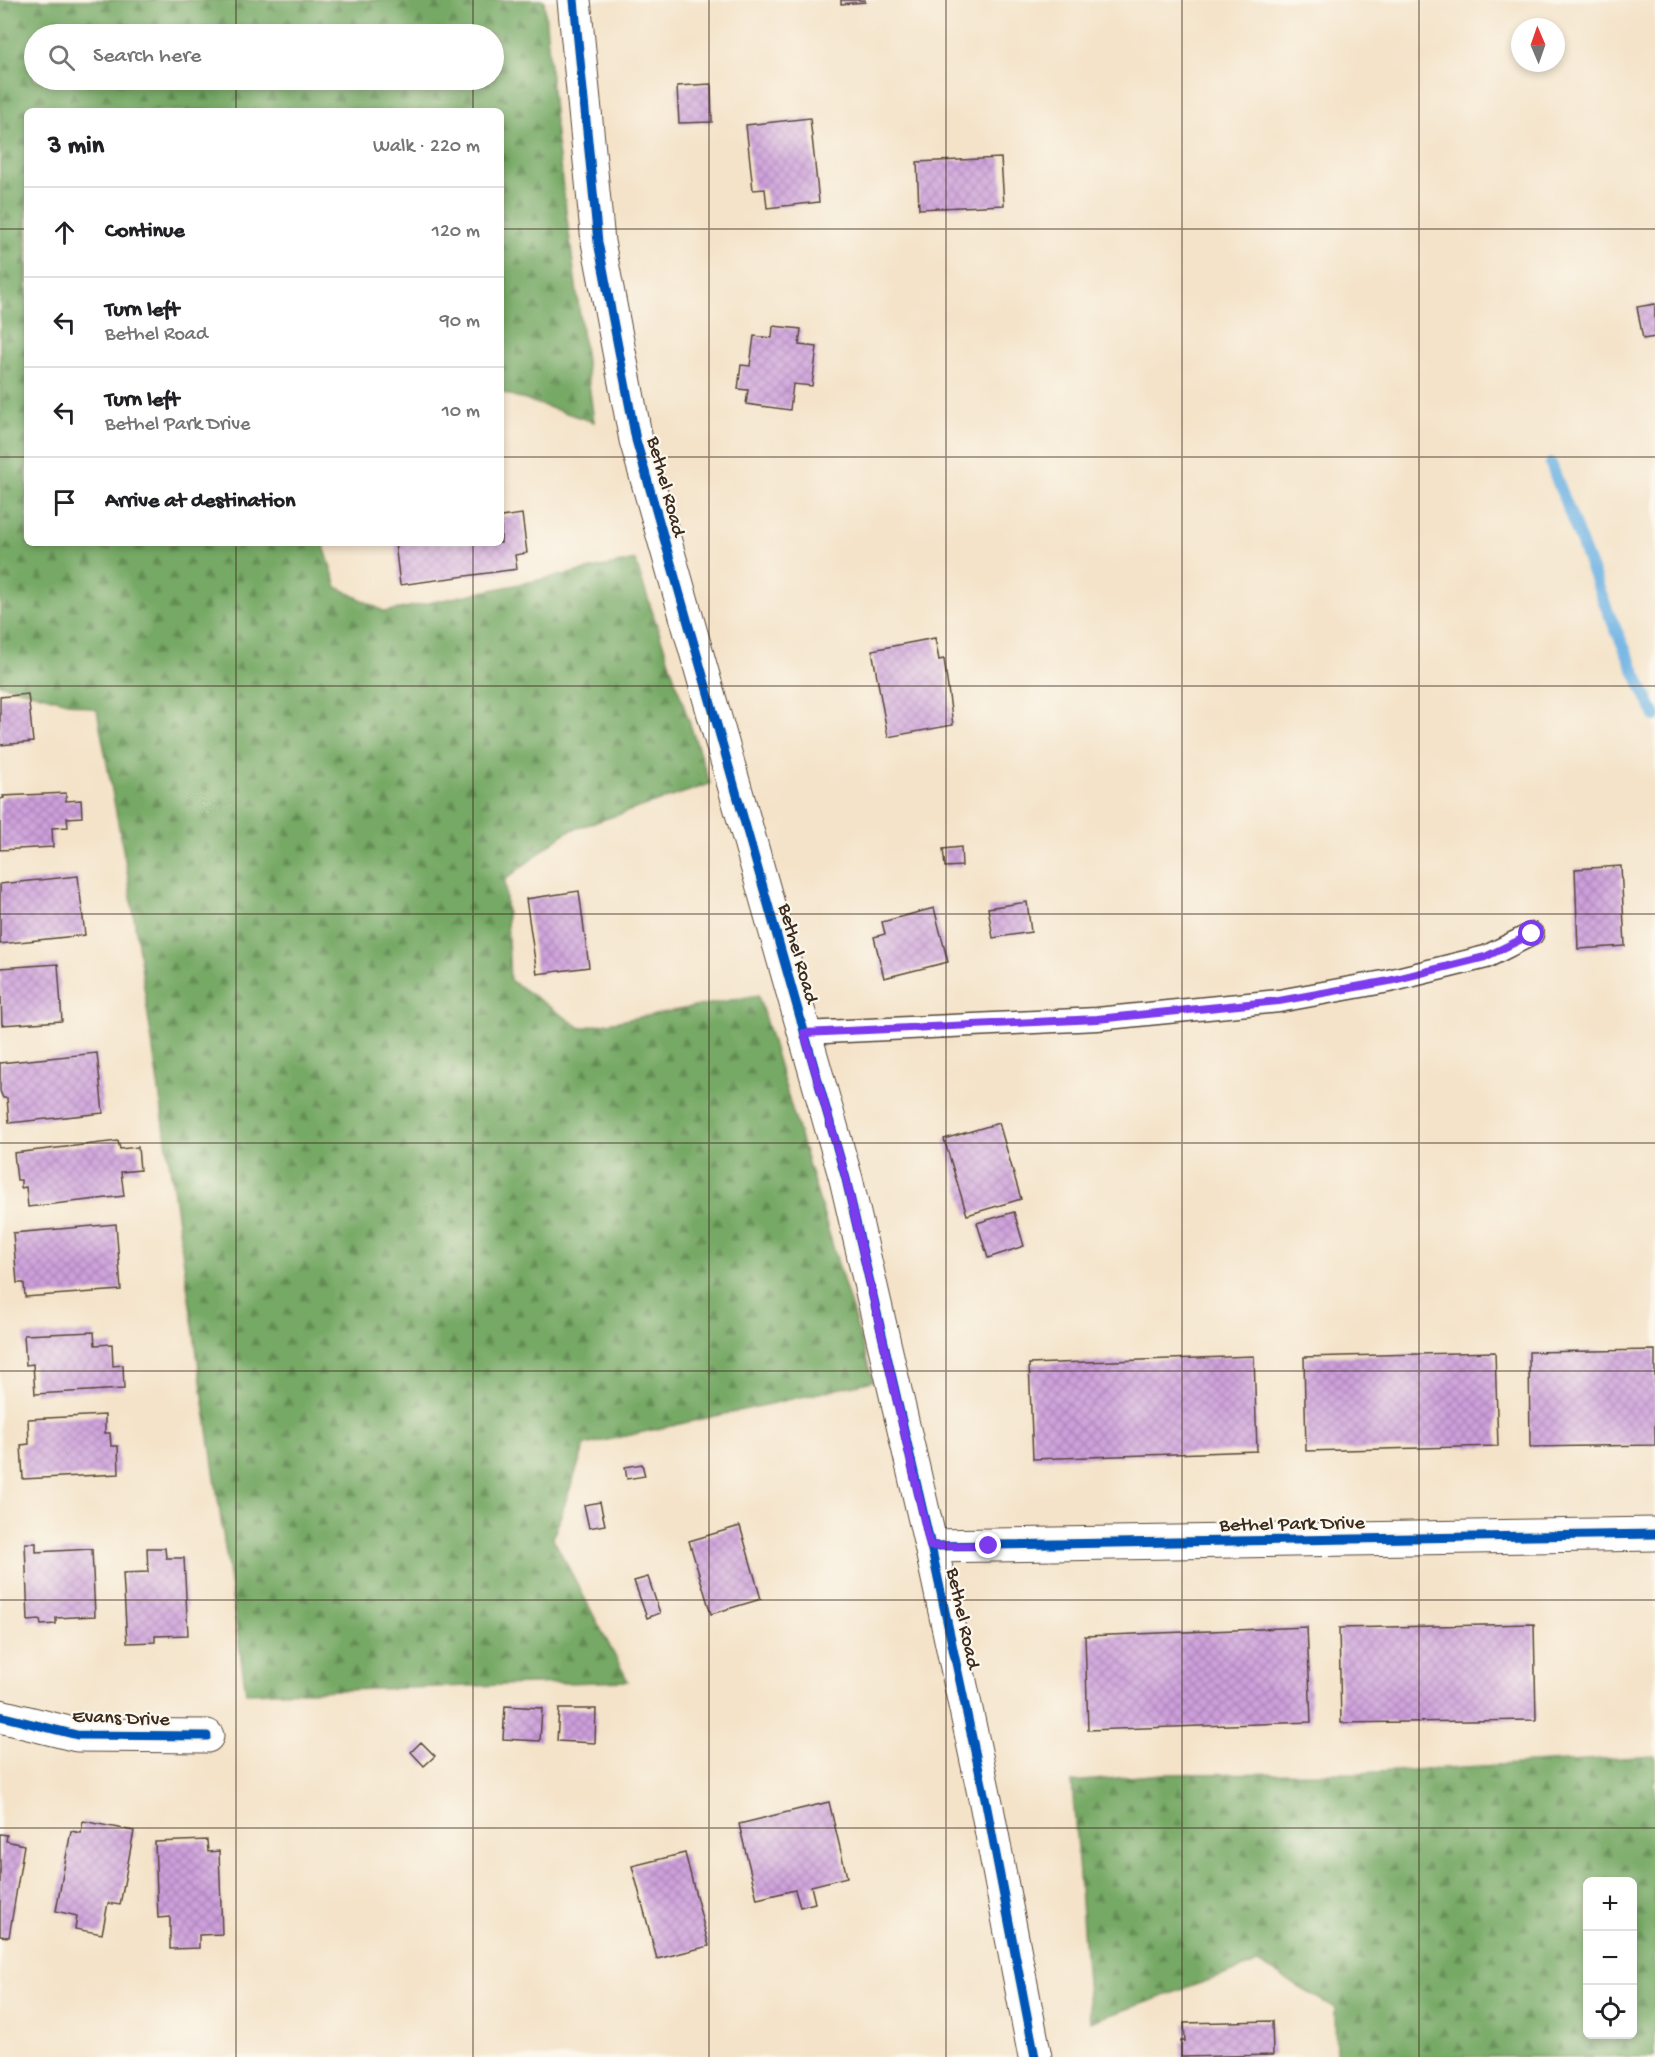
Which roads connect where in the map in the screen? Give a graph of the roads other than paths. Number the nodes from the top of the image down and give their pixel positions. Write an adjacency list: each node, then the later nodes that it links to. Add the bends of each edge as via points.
1 (574, 0): 3 (street, Bethel Road, via 598,242 636,440)
2 (1532, 934): 3 (lane, via 1485,957 1389,981 1279,1001 1097,1019)
3 (804, 1033): 5 (street, Bethel Road, via 846,1179)
4 (1655, 1534): 5 (street, Bethel Park Drive)
5 (930, 1546): 8 (street, Bethel Road)
6 (0, 1716): 7 (street, Evans Drive, via 77,1735)
7 (207, 1736)
8 (1035, 2057)

